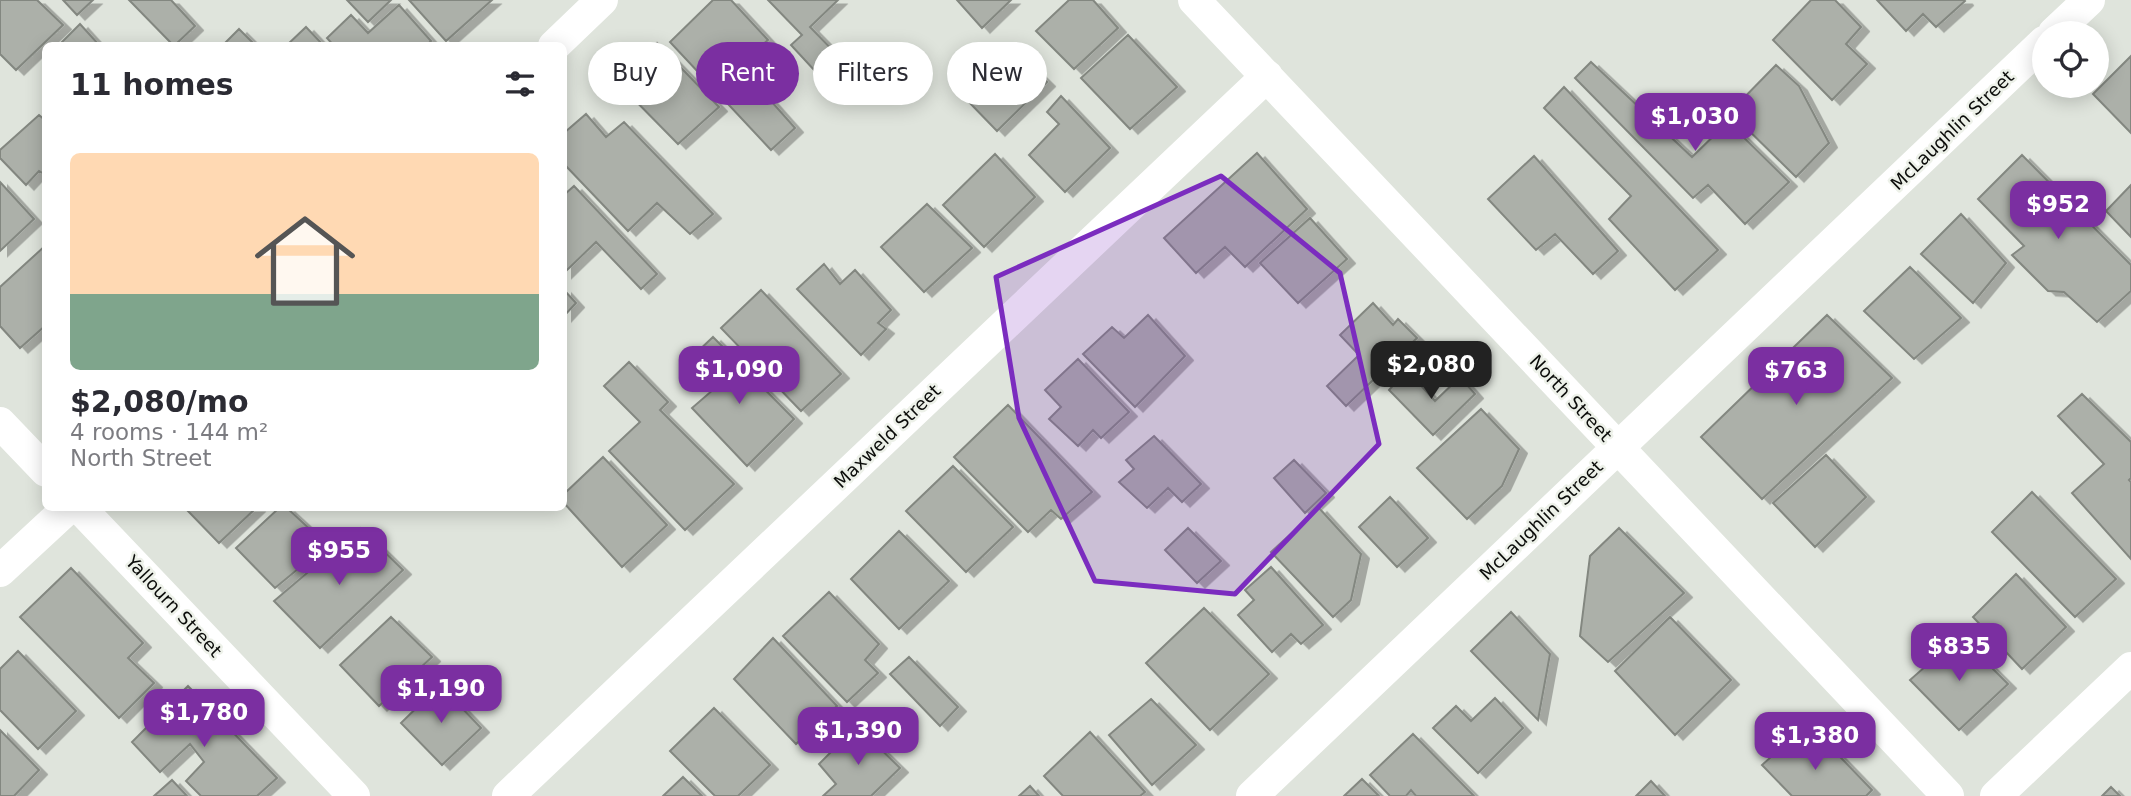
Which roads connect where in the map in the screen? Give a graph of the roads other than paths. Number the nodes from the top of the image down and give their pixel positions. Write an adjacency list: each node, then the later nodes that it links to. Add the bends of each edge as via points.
1 (602, 0): 5 (street)
2 (1194, 0): 7 (street, North Street)
3 (2088, 0): 4 (street)
4 (2066, 21)
5 (558, 42)
6 (2032, 53): 9 (street, McLaughlin Street)
7 (1267, 76): 9 (street, North Street); 16 (street, Maxweld Street)
8 (0, 423): 10 (street)
9 (1617, 448): 17 (street, McLaughlin Street); 18 (street, North Street)
10 (42, 467)
11 (65, 511): 13 (street)
12 (83, 511): 15 (street, Yallourn Street)
13 (0, 571)
14 (2131, 668): 19 (street)
15 (354, 796)
16 (508, 796)
17 (1252, 796)
18 (1948, 796)
19 (1996, 796)

